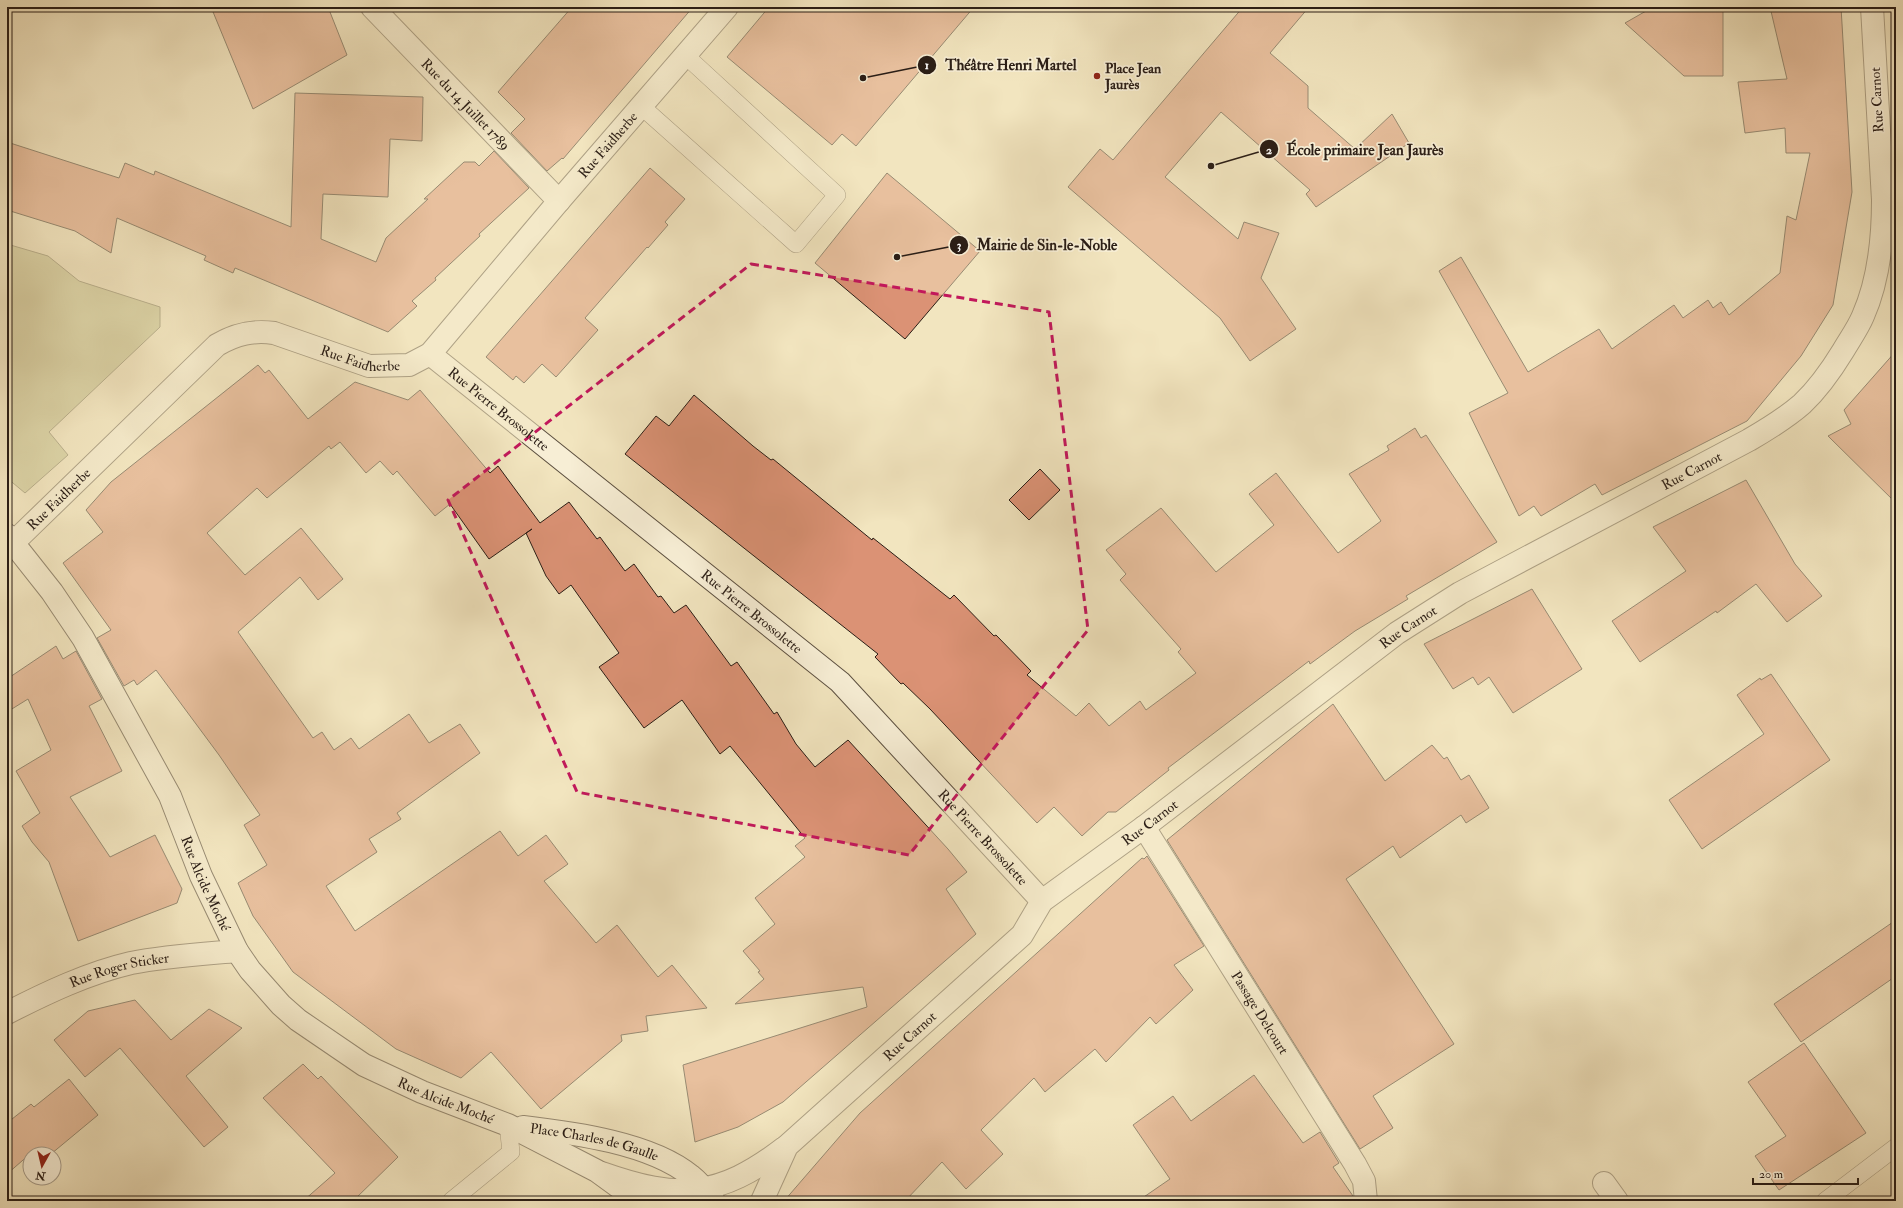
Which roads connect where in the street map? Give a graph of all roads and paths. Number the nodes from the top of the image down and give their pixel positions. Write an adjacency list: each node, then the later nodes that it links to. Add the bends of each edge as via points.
1 (372, 7): 6 (street, Rue du 14 Juillet 1789)
2 (727, 7): 4 (street, Rue Faidherbe)
3 (1872, 7): 9 (street, Rue Carnot, via 1883,200 1879,257 1863,317 1836,363 1803,403 1749,440 1429,611)
4 (686, 56): 5 (street, Rue Faidherbe); 5 (lane, via 837,196 796,244)
5 (641, 106): 6 (street, Rue Faidherbe)
6 (559, 201): 7 (street, Rue Faidherbe)
7 (430, 354): 8 (street, Rue Faidherbe, via 409,365 369,366 274,333 261,331 231,337 217,345); 10 (street, Rue Pierre Brossolette, via 840,682)
8 (10, 539): 11 (street, Rue Alcide Moché, via 52,592 83,638 170,796 201,876)
9 (1144, 827): 10 (street, Rue Carnot); 22 (street, Passage Delcourt, via 1355,1164 1364,1181)
10 (1042, 901): 14 (street, Rue Carnot, via 1022,935)
11 (237, 951): 12 (street, Rue Roger Sticker, via 132,963 42,995); 13 (street, Rue Alcide Moché, via 281,1005 339,1050 364,1065 422,1092)
12 (7, 1013)
13 (508, 1125): 16 (street, Place Charles de Gaulle); 18 (street, Place Charles de Gaulle, via 565,1132 651,1154 691,1176); 19 (lane, via 511,1152)
14 (787, 1146): 18 (street, via 760,1167); 21 (street, Rue Carnot)
15 (1896, 1147): 24 (lane)
16 (597, 1171): 18 (street, via 647,1187); 20 (street, Place Charles de Gaulle)
17 (1604, 1183): 23 (street)
18 (709, 1195)
19 (451, 1201)
20 (633, 1201)
21 (762, 1201)
22 (1366, 1201)
23 (1617, 1201)
24 (1825, 1201)

